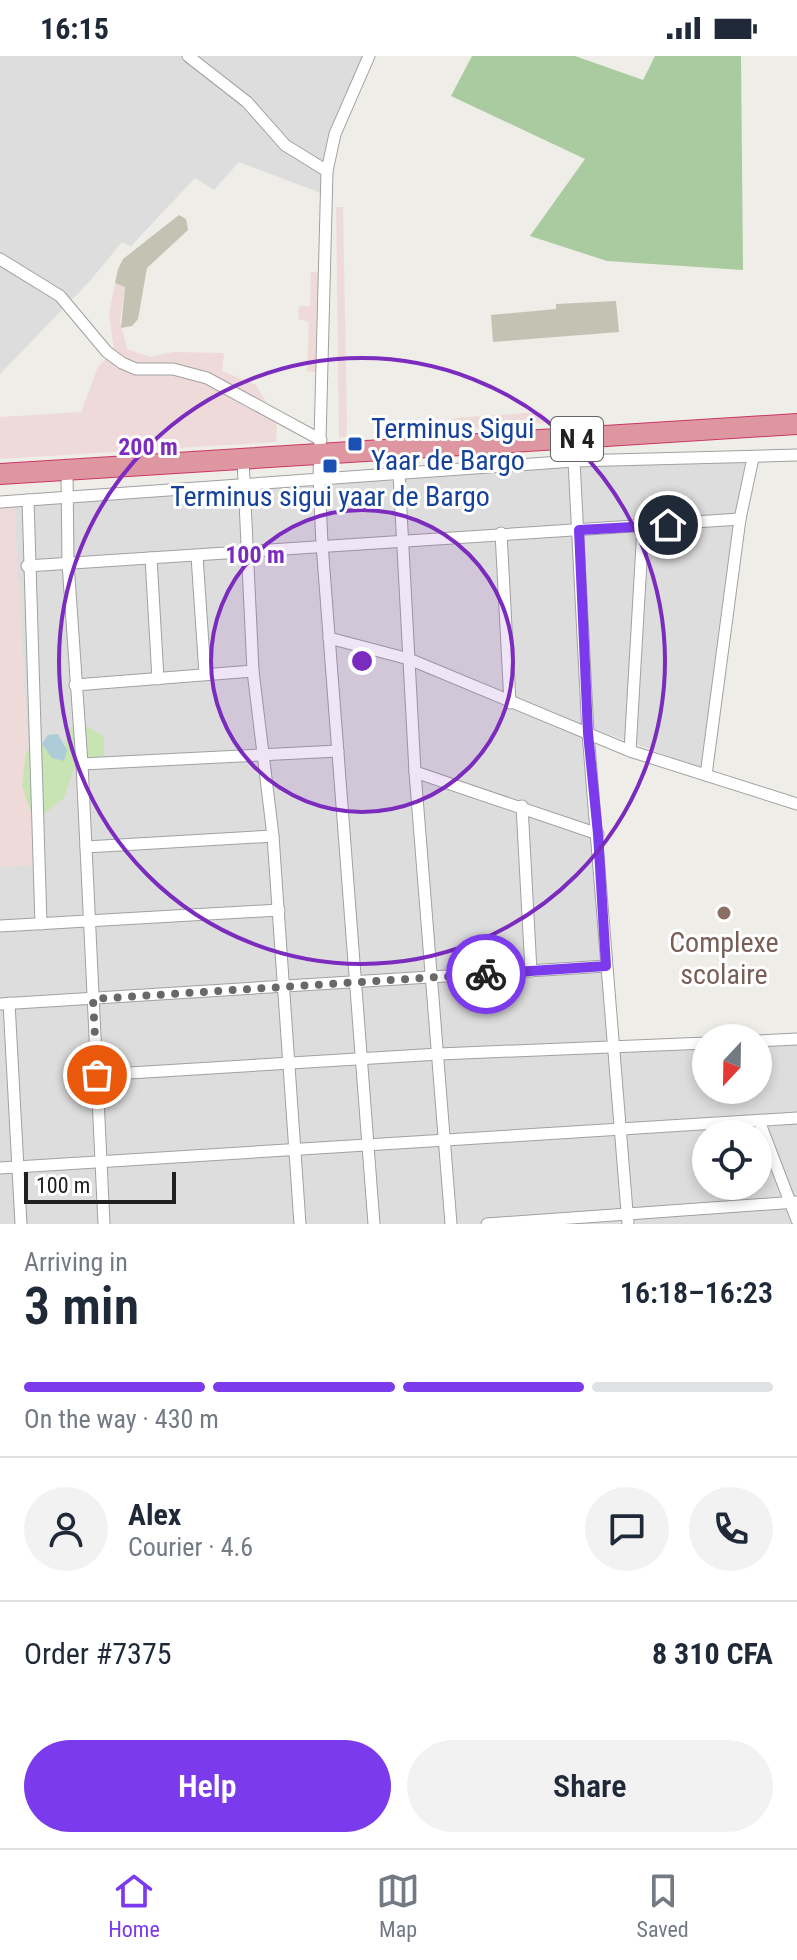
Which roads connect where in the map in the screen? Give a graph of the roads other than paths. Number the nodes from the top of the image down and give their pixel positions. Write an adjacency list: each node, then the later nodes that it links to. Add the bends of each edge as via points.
1 (188, 56): 3 (street, via 247,102 285,145)
2 (369, 56): 3 (street, via 335,134)
3 (327, 171): 6 (street)
4 (0, 259): 6 (street, via 60,296 122,363 207,378)
5 (797, 424): 6 (highway, N 4)
6 (320, 448): 9 (highway, N 4); 14 (street)
7 (797, 455): 8 (street)
8 (753, 458): 10 (street); 19 (street)
9 (243, 460): 11 (highway, N 4); 15 (street)
10 (574, 461): 13 (street); 21 (street)
11 (67, 472): 12 (highway, N 4); 16 (street)
12 (0, 474)
13 (399, 474): 14 (street); 23 (street)
14 (319, 478): 15 (street); 24 (street)
15 (246, 484): 16 (street); 25 (street)
16 (67, 497): 17 (street); 28 (street)
17 (28, 500): 18 (street); 29 (street)
18 (0, 502)
19 (740, 519): 20 (street); 43 (street)
20 (643, 527): 21 (street); 39 (street)
21 (579, 530): 22 (street); 37 (street)
22 (501, 533): 23 (street); 36 (street)
23 (404, 540): 24 (street); 31 (street)
24 (322, 544): 25 (street); 30 (street)
25 (247, 551): 26 (street); 32 (street)
26 (197, 556): 27 (street); 33 (street)
27 (151, 558): 28 (street); 34 (street)
28 (68, 563): 29 (street); 35 (street)
29 (27, 566): 51 (street)
30 (329, 638): 31 (street); 38 (street)
31 (409, 659): 36 (street); 42 (street)
32 (253, 671): 33 (street); 40 (street)
33 (205, 674): 34 (street)
34 (158, 679): 35 (street)
35 (75, 685): 41 (street)
36 (510, 703): 37 (street)
37 (588, 733): 39 (street); 46 (street)
38 (338, 751): 40 (street); 56 (street)
39 (630, 751): 43 (street)
40 (262, 753): 41 (street); 47 (street)
41 (82, 764): 48 (street)
42 (415, 772): 45 (street); 55 (street)
43 (706, 775): 44 (street)
44 (797, 804)
45 (522, 806): 46 (street); 54 (street)
46 (598, 834): 53 (street)
47 (273, 836): 48 (street); 49 (street)
48 (86, 847): 50 (street)
49 (279, 910): 50 (street); 57 (street)
50 (90, 921): 51 (street); 58 (street)
51 (41, 924): 52 (street)
52 (0, 926)
53 (606, 966): 54 (street); 63 (street)
54 (531, 971): 55 (street)
55 (430, 978): 56 (street); 64 (street)
56 (357, 982): 57 (street); 65 (street)
57 (283, 987): 58 (street); 66 (street)
58 (93, 999): 59 (street); 67 (street)
59 (5, 1004): 68 (street)
60 (797, 1039): 61 (street)
61 (772, 1040)
62 (692, 1044): 63 (street)
63 (613, 1048): 64 (street); 72 (street)
64 (439, 1054): 65 (street); 73 (street)
65 (362, 1059): 66 (street); 74 (street)
66 (289, 1064): 67 (street); 75 (street)
67 (97, 1075): 77 (street)
68 (6, 1081): 78 (street)
69 (797, 1118): 70 (street)
70 (772, 1120)
71 (692, 1125): 72 (street)
72 (621, 1129): 73 (street); 81 (street)
73 (445, 1140): 74 (street); 87 (street)
74 (369, 1145): 75 (street); 86 (street)
75 (295, 1149): 77 (street); 85 (street)
76 (772, 1151): 80 (street)
77 (101, 1161): 78 (street); 84 (street)
78 (17, 1167): 79 (street); 83 (street)
79 (0, 1168)
80 (794, 1202): 81 (street); 82 (street)
81 (628, 1219): 88 (street)
82 (797, 1220)
83 (21, 1224)
84 (104, 1224)
85 (300, 1224)
86 (374, 1224)
87 (451, 1224)
88 (487, 1224)

